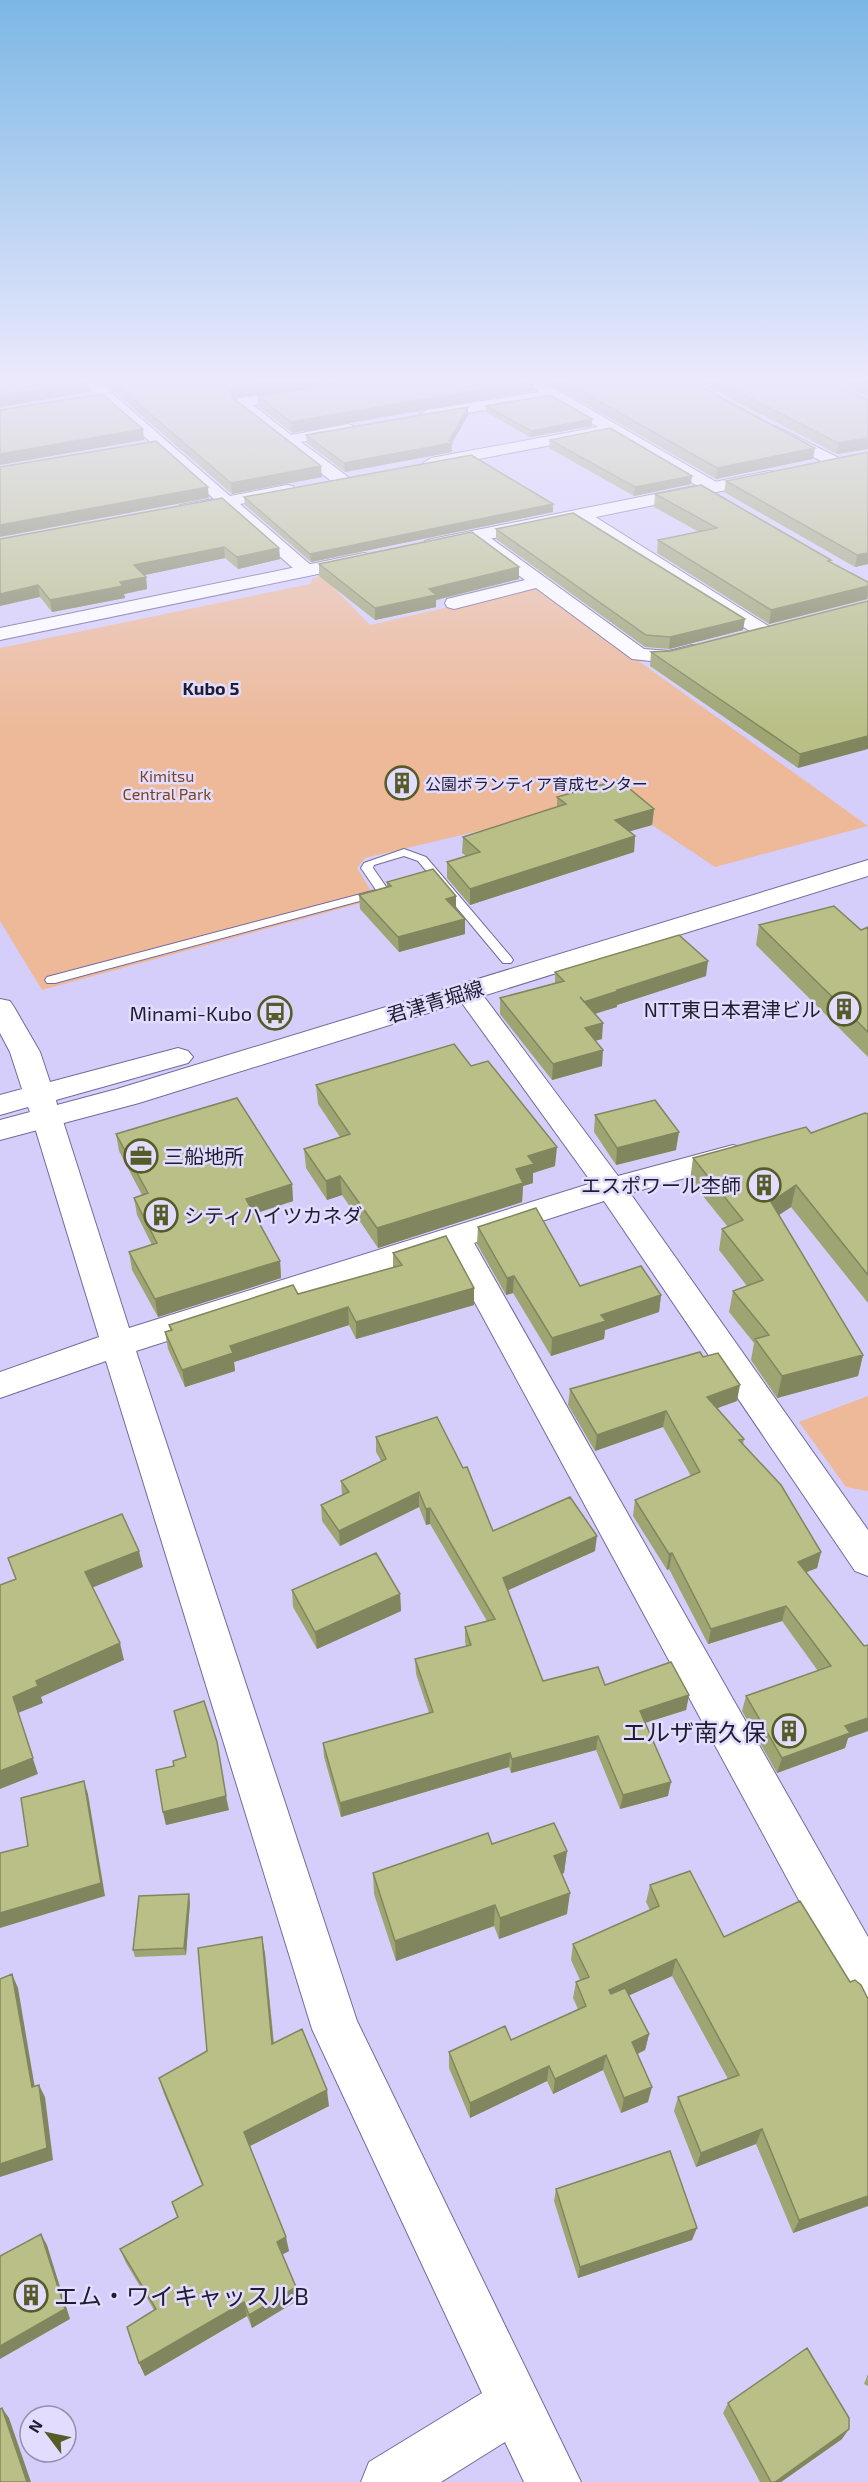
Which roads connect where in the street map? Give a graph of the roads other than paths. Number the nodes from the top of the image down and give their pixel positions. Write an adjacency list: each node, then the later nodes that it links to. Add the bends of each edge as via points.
1 (223, 498): 4 (street)
2 (250, 498): 4 (street)
3 (677, 498): 6 (main road)
4 (228, 502): 5 (street); 10 (street)
5 (171, 512)
6 (580, 514): 7 (main road); 14 (street)
7 (476, 536): 8 (main road); 11 (street)
8 (420, 548)
9 (386, 555): 10 (main road)
10 (308, 571): 15 (main road)
11 (539, 582): 12 (street); 17 (street, via 639,655 669,657)
12 (454, 603)
13 (789, 627): 14 (street)
14 (766, 633): 16 (street)
15 (0, 634)
16 (745, 638)
17 (712, 646)
18 (868, 849): 20 (main road, 君津青堀線)
19 (868, 868): 22 (main road, 君津青堀線)
20 (507, 960): 21 (lane, via 431,879 422,860 404,852 370,863 367,868 388,890); 25 (main road, 君津青堀線, via 133,1070)
21 (51, 980)
22 (467, 992): 25 (main road, 君津青堀線, via 128,1096); 28 (street)
23 (0, 1007): 25 (main road, via 25,1053)
24 (0, 1105): 25 (main road, 君津青堀線)
25 (43, 1106): 26 (main road, 君津青堀線); 30 (street)
26 (0, 1130)
27 (760, 1148): 28 (street)
28 (611, 1188): 29 (street); 32 (street)
29 (455, 1237): 30 (street); 34 (street)
30 (118, 1344): 31 (street); 35 (street, via 336,2029)
31 (0, 1385)
32 (855, 1514): 33 (street)
33 (868, 1560)
34 (868, 1982)
35 (516, 2404): 36 (street); 37 (street)
36 (388, 2482)
37 (553, 2482)

